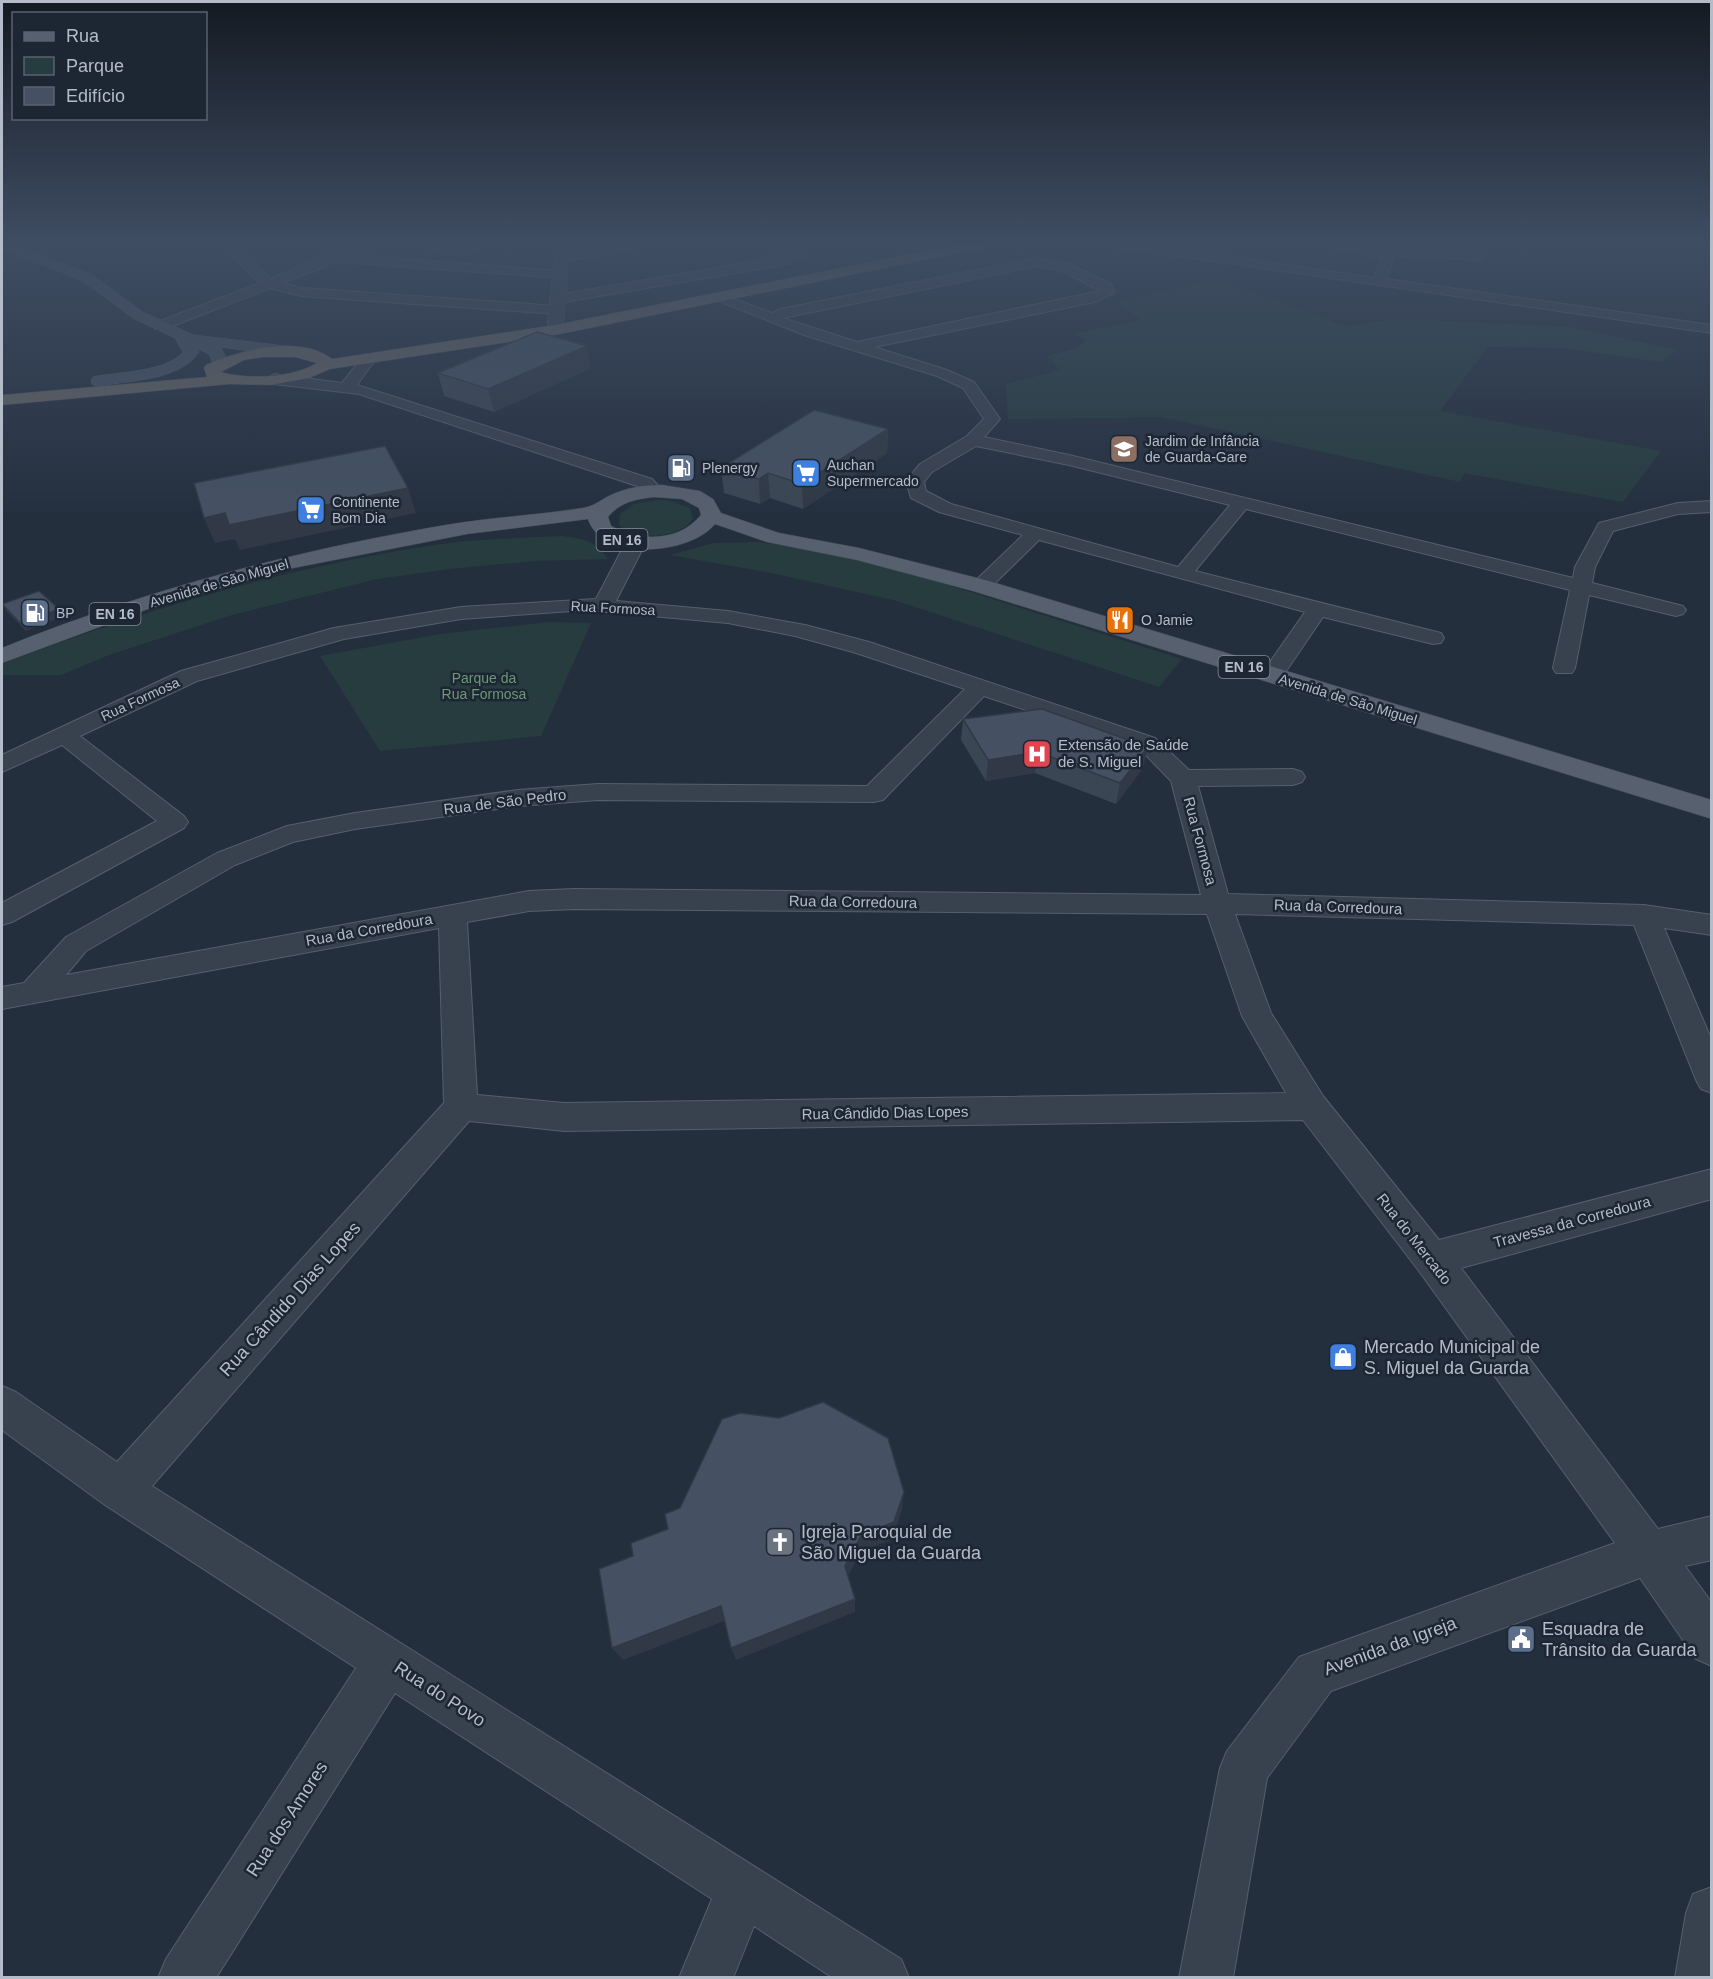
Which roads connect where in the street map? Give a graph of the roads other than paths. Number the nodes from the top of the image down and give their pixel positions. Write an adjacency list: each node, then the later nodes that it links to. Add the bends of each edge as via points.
1 (180, 333): 5 (main road)
2 (533, 333): 8 (highway)
3 (822, 333): 6 (street)
4 (923, 333): 6 (street)
5 (187, 336): 7 (main road); 11 (main road, via 216,351); 13 (main road, via 191,352 183,363)
6 (857, 347): 17 (street, via 969,385 992,418)
7 (293, 352): 10 (highway); 11 (highway, via 263,352)
8 (397, 354): 9 (highway); 10 (highway)
9 (368, 360): 10 (highway); 14 (street)
10 (321, 363): 12 (highway); 14 (street)
11 (219, 370): 12 (highway); 13 (highway); 16 (highway)
12 (274, 379): 14 (street)
13 (99, 381): 15 (highway)
14 (356, 387): 18 (street)
15 (2, 391)
16 (2, 400)
17 (973, 440): 20 (street); 24 (street, via 926,468 915,481 917,494 945,508)
18 (600, 468): 19 (street, via 646,483); 22 (street, via 608,480)
19 (654, 491): 22 (main road, EN 16); 23 (main road, EN 16, via 680,492 700,499 711,510)
20 (1242, 503): 28 (street); 30 (street)
21 (1712, 506): 30 (street, via 1678,509 1606,527 1585,567)
22 (606, 513): 27 (main road, EN 16, via 616,537); 35 (main road, Avenida de São Miguel / EN 16, via 581,527 372,546 231,577 66,630)
23 (711, 516): 25 (main road, via 698,531); 26 (main road, Avenida de São Miguel / EN 16)
24 (1036, 533): 28 (street); 29 (street)
25 (686, 537): 26 (main road, Avenida de São Miguel / EN 16); 27 (main road, EN 16)
26 (774, 538): 29 (main road, Avenida de São Miguel / EN 16, via 859,554)
27 (636, 542): 31 (street)
28 (1182, 574): 32 (street)
29 (981, 586): 37 (main road, Avenida de São Miguel / EN 16)
30 (1581, 586): 33 (street); 36 (street)
31 (603, 606): 38 (street, Rua Formosa, via 728,617 797,630); 39 (street, Rua Formosa, via 461,614 342,633 189,676)
32 (1318, 609): 34 (street); 37 (street)
33 (1676, 610)
34 (1433, 638)
35 (2, 656)
36 (1564, 668)
37 (1272, 675): 43 (main road, Avenida de São Miguel / EN 16)
38 (980, 687): 42 (street, Rua Formosa, via 1147,743); 49 (street, Rua de São Pedro, via 874,795 598,792 518,798 355,821 287,835 226,859 76,944)
39 (64, 735): 40 (street, Rua Formosa); 45 (street, via 175,822)
40 (2, 764)
41 (1293, 777): 42 (street, Rua Formosa)
42 (1183, 778): 44 (street, Rua Formosa)
43 (1712, 810)
44 (1217, 904): 46 (street, Rua da Corredoura, via 573,899 530,901); 47 (street, Rua da Corredoura); 52 (street, Rua do Mercado, via 1257,1016)
45 (2, 915)
46 (453, 915): 49 (street, Rua da Corredoura); 53 (street)
47 (1644, 915): 48 (street, Rua da Corredoura); 51 (street)
48 (1712, 925)
49 (35, 990): 50 (street, Rua da Corredoura)
50 (2, 998)
51 (1712, 1080)
52 (1311, 1106): 53 (street, Rua Cândido Dias Lopes, via 564,1117); 55 (street, Rua do Mercado)
53 (461, 1107): 57 (street, Rua Cândido Dias Lopes)
54 (1712, 1184): 55 (street, Travessa da Corredoura)
55 (1432, 1259): 59 (street, Rua do Mercado)
56 (2, 1406): 57 (street, Rua do Povo)
57 (120, 1490): 61 (street, Rua do Povo)
58 (1712, 1538): 59 (street, Avenida da Igreja)
59 (1649, 1553): 60 (street); 67 (street, Avenida da Igreja, via 1315,1673 1244,1768)
60 (1712, 1643)
61 (388, 1661): 62 (street, Rua do Povo); 64 (street, Rua dos Amores)
62 (743, 1888): 65 (street); 66 (street, Rua do Povo)
63 (1712, 1913): 68 (street)
64 (185, 1977)
65 (706, 1977)
66 (882, 1977)
67 (1206, 1977)
68 (1702, 1977)

